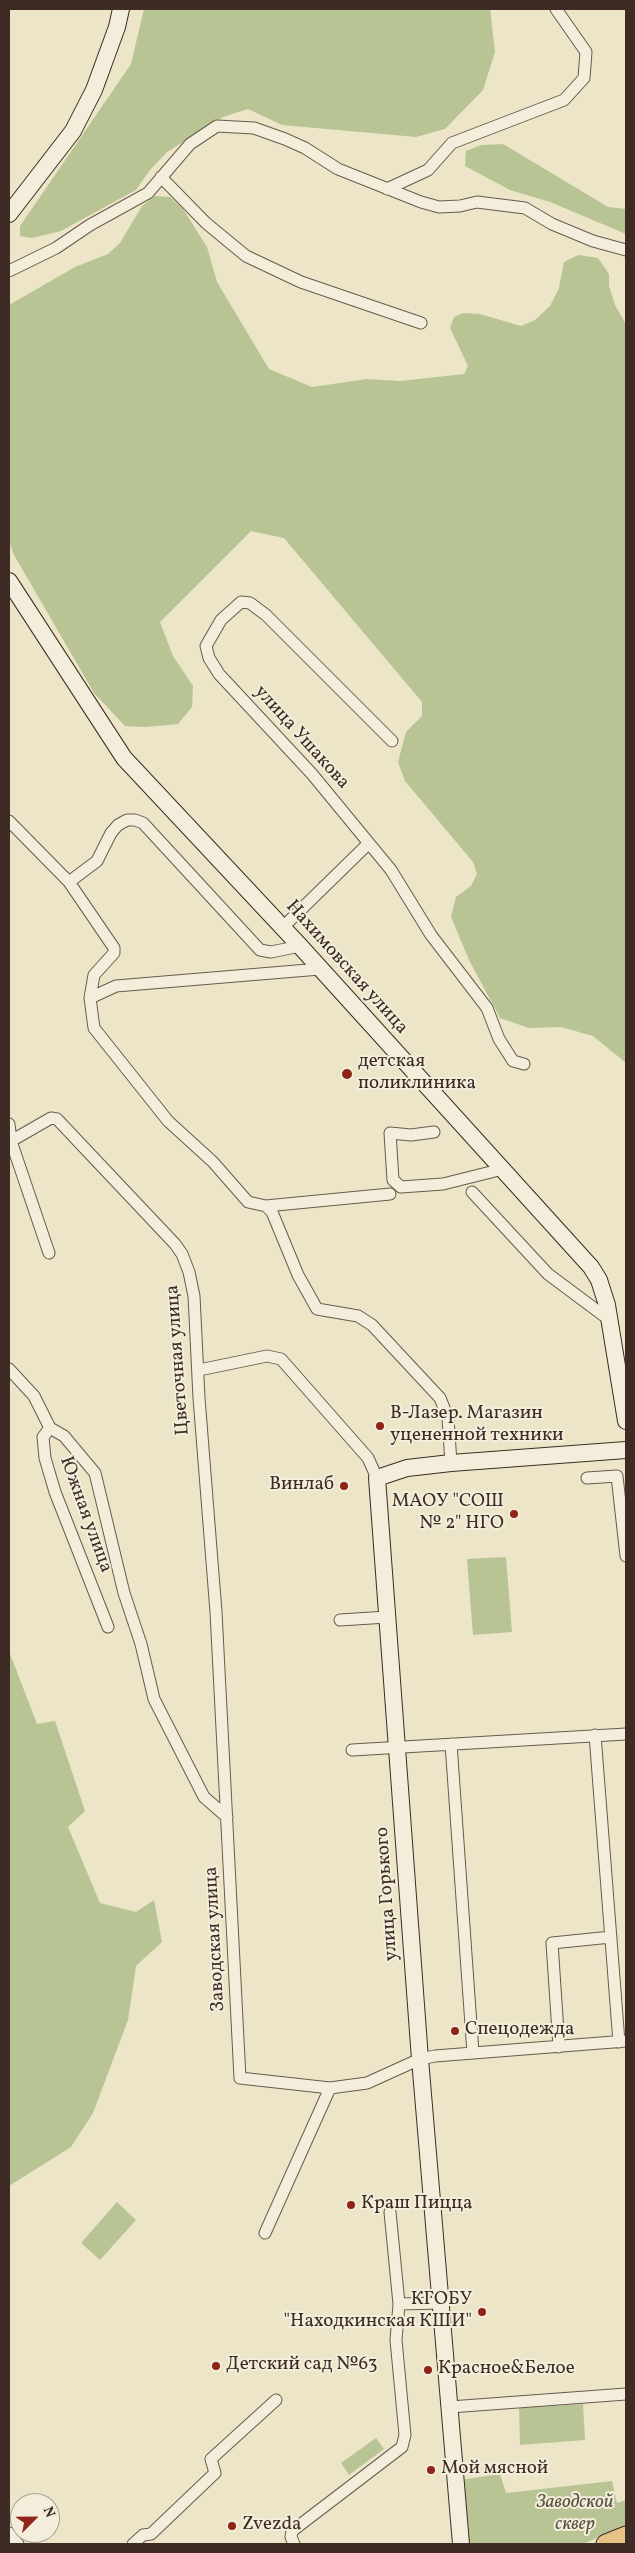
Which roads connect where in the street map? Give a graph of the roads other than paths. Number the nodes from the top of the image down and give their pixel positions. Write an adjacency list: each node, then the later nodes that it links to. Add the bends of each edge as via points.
1 (121, 9): 5 (main road, via 97,81 73,131)
2 (556, 9): 4 (street, via 586,52 584,78 564,100 452,143 428,170)
3 (161, 176): 4 (street, via 190,144 217,126 254,128 305,148 338,169); 7 (street, via 148,193 56,248); 8 (street, via 206,223 246,256 301,282)
4 (387, 189): 6 (street, via 439,207 477,202 525,208 552,224)
5 (9, 214)
6 (626, 250)
7 (9, 271)
8 (421, 323)
9 (9, 581): 14 (main road, Нахимовская улица, via 124,758)
10 (392, 741): 12 (street, улица Ушакова, via 266,615 250,603 241,602 221,620 206,646 219,674 312,774)
11 (9, 822): 13 (street)
12 (369, 843): 14 (street); 18 (street, улица Ушакова, via 391,870 431,935 486,1008 513,1060)
13 (69, 882): 15 (street, via 97,861 110,833 118,825 136,820 143,823 260,950 271,952); 17 (street, via 114,948 114,954 94,975)
14 (282, 928): 15 (main road, Нахимовская улица)
15 (300, 946): 16 (main road, Нахимовская улица)
16 (320, 969): 17 (street, via 116,986); 22 (main road, Нахимовская улица)
17 (90, 998): 25 (street, via 94,1028 168,1121 213,1162 248,1202)
18 (524, 1064)
19 (9, 1124): 21 (street)
20 (434, 1132): 22 (street, via 390,1133 393,1180 401,1187 451,1183)
21 (11, 1141): 26 (street); 29 (street, Цветочная улица, via 51,1118 57,1118 175,1244 190,1272)
22 (503, 1169): 27 (main road, Нахимовская улица, via 591,1266 603,1289)
23 (472, 1192): 27 (street, via 548,1274)
24 (390, 1194): 25 (street)
25 (266, 1206): 33 (street, via 272,1212 298,1274 317,1309 358,1316 372,1324 440,1398 448,1418)
26 (49, 1253)
27 (610, 1321): 30 (main road, Нахимовская улица)
28 (9, 1369): 31 (street, via 34,1396)
29 (199, 1370): 34 (street, улица Горького, via 267,1356 281,1359 368,1458); 37 (street, Цветочная улица)
30 (626, 1420)
31 (50, 1428): 40 (street, Южная улица, via 43,1437 50,1475); 46 (street, via 64,1436 95,1474 154,1700 204,1797)
32 (626, 1450): 33 (main road)
33 (451, 1462): 34 (main road, via 407,1468)
34 (377, 1478): 38 (main road, улица Горького)
35 (587, 1478): 36 (street, via 617,1476)
36 (626, 1556)
37 (216, 1612): 46 (street, Заводская улица)
38 (387, 1617): 39 (street); 44 (main road, улица Горького)
39 (340, 1620)
40 (108, 1627)
41 (626, 1734): 42 (street)
42 (595, 1735): 43 (street); 47 (street)
43 (451, 1744): 44 (street); 50 (street)
44 (398, 1747): 45 (street); 51 (main road, улица Горького)
45 (352, 1750)
46 (227, 1817): 52 (street, Заводская улица, via 240,2078)
47 (611, 1937): 48 (street); 49 (street, via 552,1943)
48 (622, 2042): 49 (street, Заводская улица)
49 (559, 2047): 50 (street, Заводская улица)
50 (473, 2053): 51 (street, Заводская улица)
51 (420, 2059): 52 (street, Заводская улица, via 367,2083); 55 (main road, улица Горького)
52 (330, 2088): 54 (street)
53 (390, 2212): 56 (street)
54 (265, 2233)
55 (441, 2303): 56 (street); 59 (main road, улица Горького)
56 (399, 2304): 64 (street, via 396,2340 405,2435 402,2447 292,2531)
57 (626, 2394): 59 (street)
58 (276, 2400): 63 (street, via 211,2459 215,2472 151,2534 143,2535)
59 (450, 2407): 65 (main road, улица Горького)
60 (9, 2533): 62 (street)
61 (626, 2536): 66 (main road)
62 (18, 2544)
63 (133, 2544)
64 (294, 2544)
65 (461, 2544)
66 (606, 2544)

